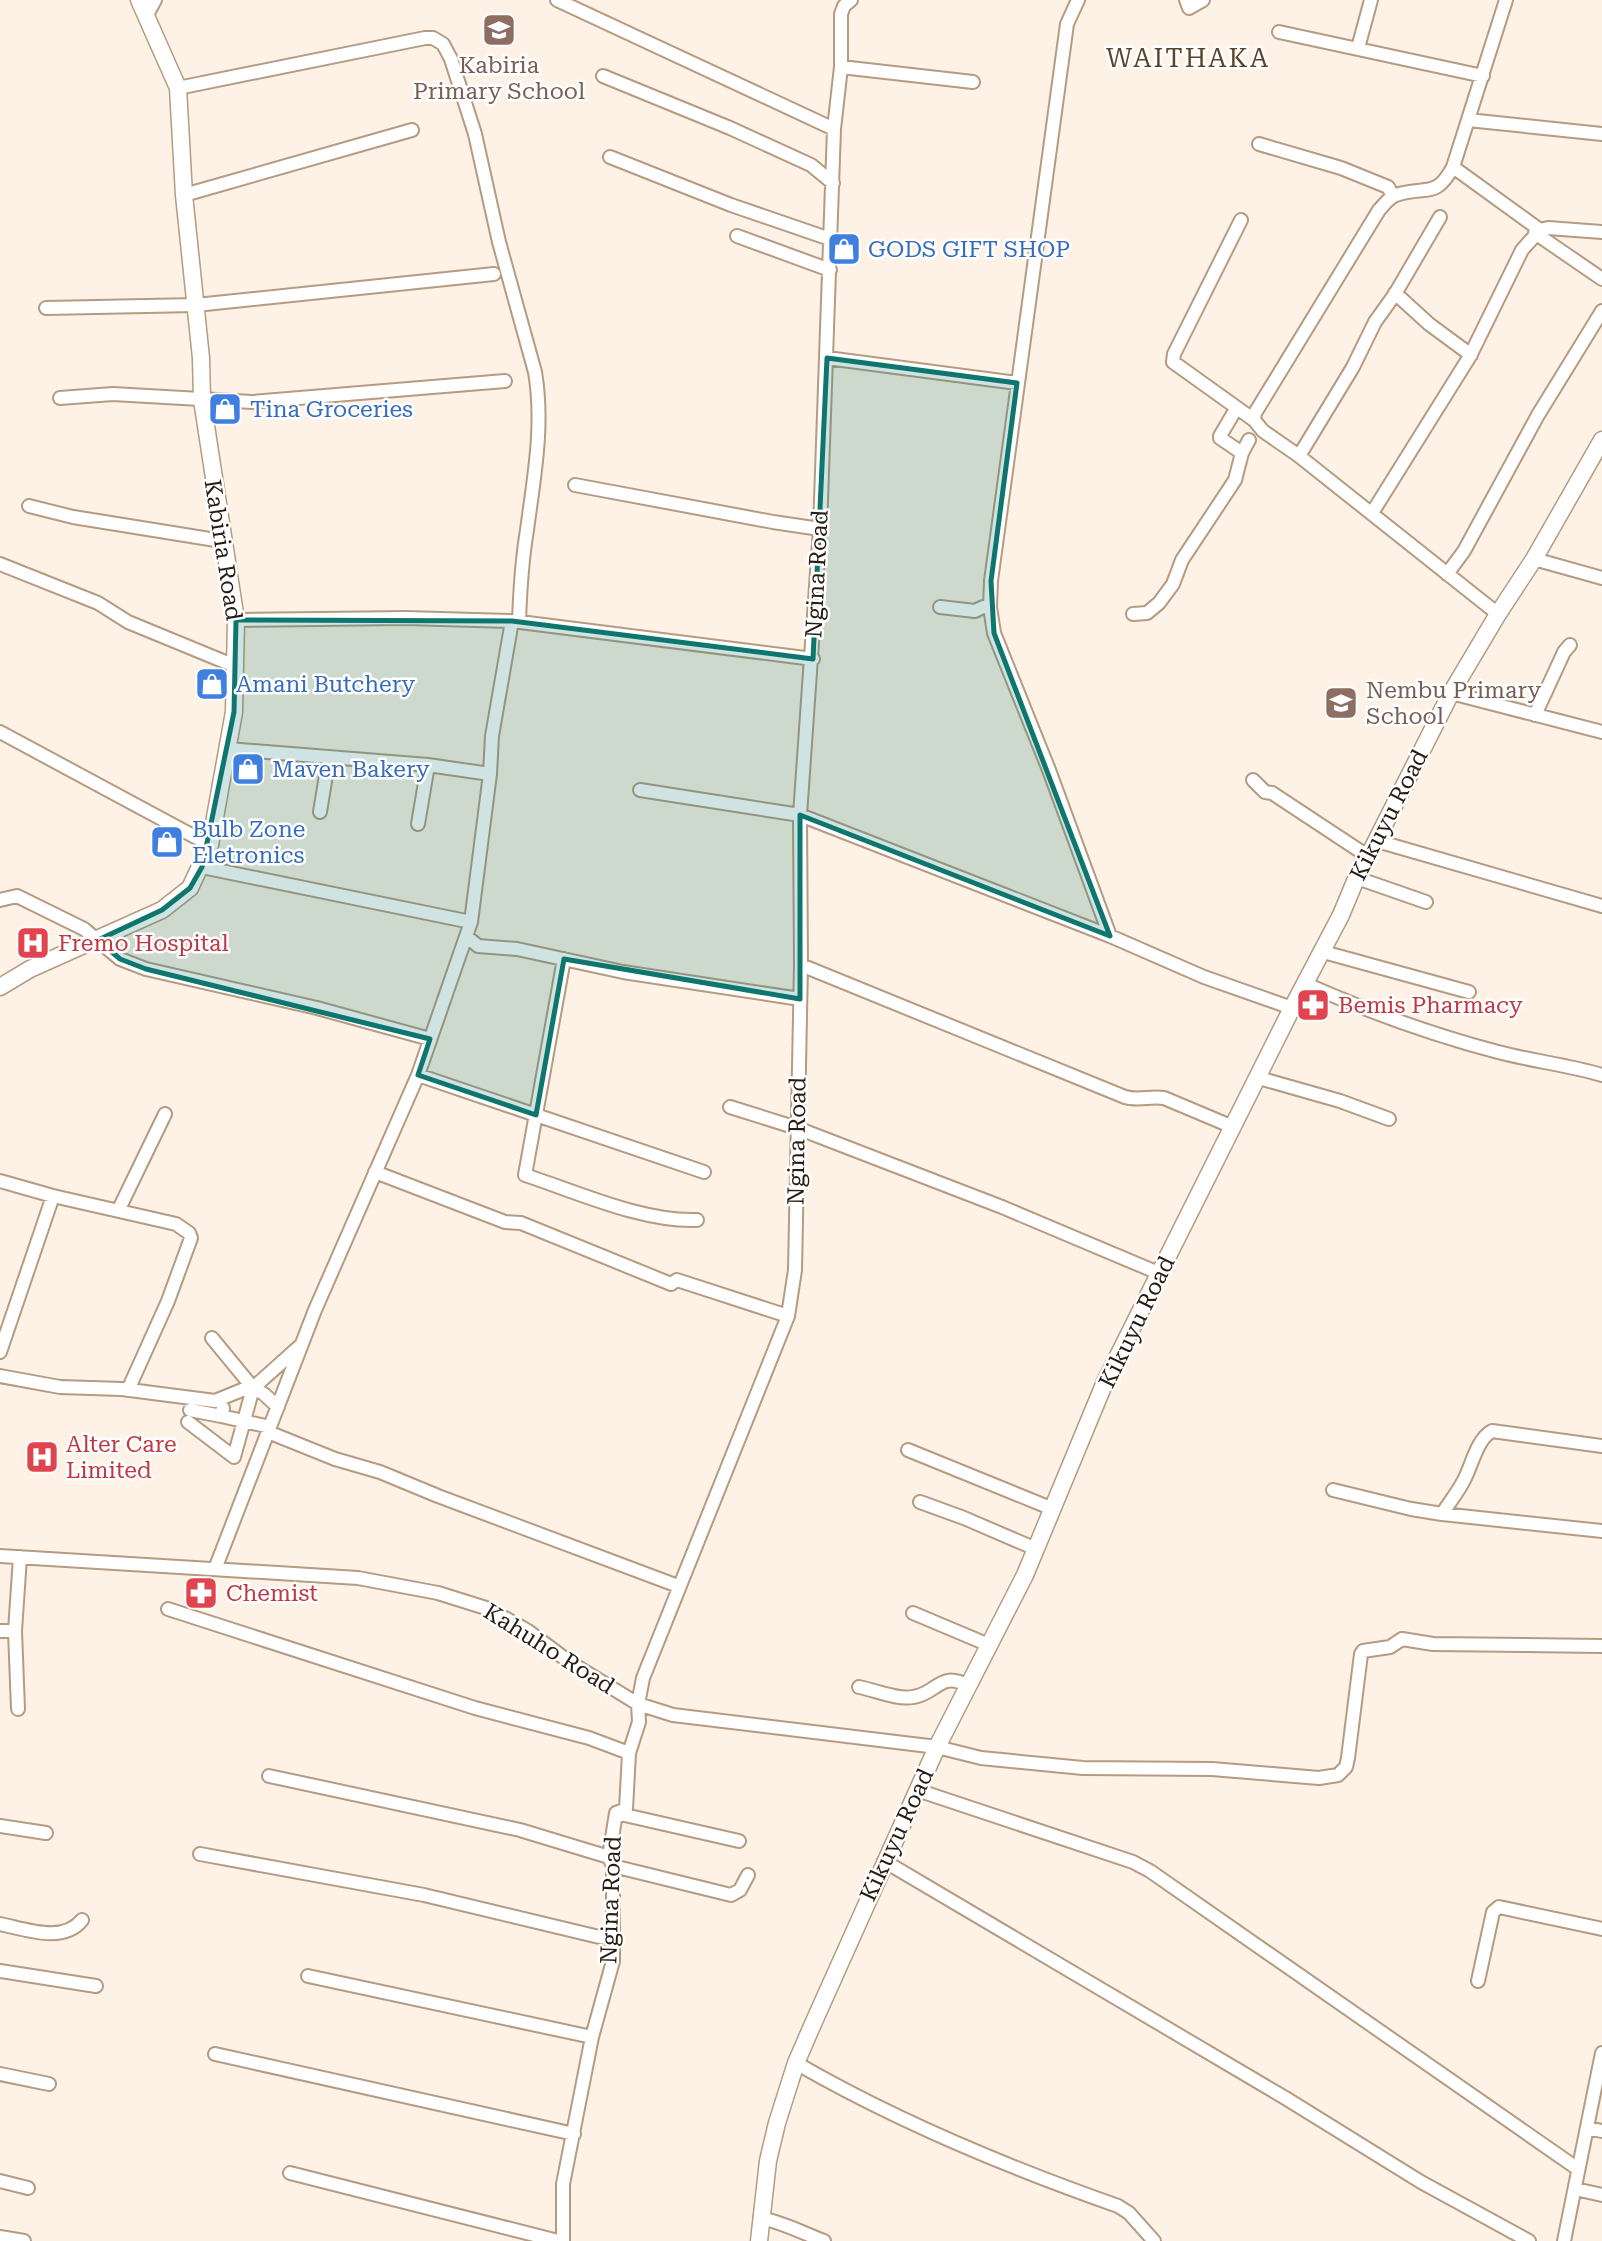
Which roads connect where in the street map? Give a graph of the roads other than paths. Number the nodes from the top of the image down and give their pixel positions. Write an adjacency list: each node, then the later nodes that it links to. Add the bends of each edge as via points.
1 (139, 0): 10 (main road, Kabiria Road)
2 (155, 0): 10 (street)
3 (557, 0): 19 (street)
4 (851, 0): 13 (street, Ngina Road, via 841,14)
5 (1078, 0): 44 (street, via 1067,24)
6 (1186, 0): 7 (street, via 1189,8)
7 (1203, 0)
8 (1371, 0): 12 (street)
9 (1506, 0): 15 (street)
10 (147, 15): 17 (main road, Kabiria Road)
11 (1279, 32): 12 (street)
12 (1358, 48): 15 (street)
13 (841, 67): 16 (street); 19 (street, Ngina Road)
14 (603, 76): 25 (street, via 811,165)
15 (1483, 76): 18 (street)
16 (973, 82)
17 (178, 88): 26 (main road, Kabiria Road); 67 (street, via 425,38 443,44 475,134 539,393 538,456)
18 (1468, 120): 21 (street); 24 (street)
19 (834, 129): 25 (street, Ngina Road)
20 (412, 130): 26 (street)
21 (1602, 134)
22 (1259, 144): 27 (street, via 1341,168 1388,187)
23 (610, 157): 33 (street)
24 (1453, 167): 27 (street, via 1444,185); 30 (street)
25 (833, 183): 33 (street, Ngina Road)
26 (184, 195): 38 (main road, Kabiria Road)
27 (1393, 195): 48 (street, via 1379,210)
28 (1440, 217): 37 (street)
29 (1241, 220): 47 (street, via 1173,362)
30 (1537, 232): 31 (street, via 1548,228); 36 (street); 41 (street, via 1522,250)
31 (1602, 232)
32 (737, 236): 34 (street)
33 (831, 239): 34 (street, Ngina Road)
34 (830, 270): 42 (street, Ngina Road)
35 (494, 274): 38 (street)
36 (1602, 279)
37 (1395, 293): 41 (street); 52 (street)
38 (196, 305): 39 (street); 46 (main road, Kabiria Road)
39 (46, 308)
40 (1602, 311): 60 (street)
41 (1471, 355): 55 (street)
42 (827, 358): 44 (street); 56 (street, Ngina Road)
43 (505, 381): 46 (street, via 252,402)
44 (1017, 383): 63 (street)
45 (60, 398): 46 (street, via 113,394)
46 (202, 400): 57 (main road, Kabiria Road)
47 (1236, 409): 48 (street); 51 (street, via 1220,439)
48 (1254, 420): 52 (street)
49 (1249, 440): 51 (street)
50 (1602, 440): 58 (main road, Kikuyu Road)
51 (1242, 453): 64 (street, via 1231,488 1182,560 1173,584 1147,613)
52 (1299, 456): 55 (street)
53 (575, 485): 56 (street)
54 (29, 506): 57 (street)
55 (1372, 513): 60 (street)
56 (820, 529): 69 (street, Ngina Road)
57 (222, 541): 66 (main road, Kabiria Road)
58 (1534, 559): 61 (street); 65 (main road, Kikuyu Road)
59 (0, 564): 70 (street)
60 (1447, 573): 65 (street)
61 (1602, 578)
62 (940, 607): 63 (street, via 975,611)
63 (990, 607): 94 (street, via 994,633)
64 (1133, 614)
65 (1498, 614): 71 (main road, Kikuyu Road)
66 (236, 620): 67 (street); 70 (main road, Kabiria Road)
67 (515, 622): 69 (street); 78 (street, via 492,736)
68 (1570, 645): 72 (street)
69 (813, 659): 82 (street, Ngina Road)
70 (235, 666): 75 (main road, Kabiria Road)
71 (1451, 693): 72 (street); 84 (main road, Kikuyu Road)
72 (1535, 715): 74 (street)
73 (0, 732): 85 (street)
74 (1602, 732)
75 (228, 749): 76 (street); 85 (main road, Kabiria Road)
76 (329, 757): 77 (street); 81 (street)
77 (428, 765): 78 (street); 83 (street)
78 (490, 774): 92 (street)
79 (1252, 780): 86 (street)
80 (640, 790): 82 (street)
81 (320, 813)
82 (800, 815): 94 (street); 98 (street, Ngina Road)
83 (418, 824)
84 (1377, 841): 86 (main road, Kikuyu Road); 91 (street)
85 (210, 845): 87 (main road, Kabiria Road)
86 (1366, 855): 88 (main road, Kikuyu Road)
87 (202, 867): 92 (street); 95 (main road, Kabiria Road, via 190,888 162,911)
88 (1357, 878): 90 (street); 96 (main road, Kikuyu Road)
89 (0, 900): 95 (street, via 18,895)
90 (1426, 902)
91 (1602, 906)
92 (471, 922): 93 (street)
93 (466, 936): 97 (street, via 478,946); 104 (street)
94 (1110, 936): 103 (street, via 1204,977)
95 (98, 940): 100 (main road, Kabiria Road); 104 (street, via 120,959 146,969)
96 (1322, 949): 99 (main road, Kikuyu Road); 101 (street)
97 (564, 959): 102 (street); 110 (street)
98 (801, 965): 102 (street, Ngina Road); 112 (street, via 1125,1097 1164,1098)
99 (1306, 984): 103 (main road, Kikuyu Road); 106 (street, via 1459,1041)
100 (0, 987)
101 (1469, 992)
102 (800, 999): 113 (street, Ngina Road)
103 (1292, 1008): 107 (main road, Kikuyu Road)
104 (430, 1039): 105 (street)
105 (418, 1074): 110 (street); 115 (street)
106 (1602, 1075)
107 (1259, 1078): 111 (street); 112 (main road, Kikuyu Road)
108 (730, 1107): 113 (street)
109 (165, 1114): 118 (street)
110 (536, 1115): 114 (street); 119 (street, via 525,1175 647,1215)
111 (1389, 1119)
112 (1233, 1127): 120 (main road, Kikuyu Road)
113 (797, 1128): 120 (street); 121 (street, Ngina Road, via 795,1270)
114 (704, 1171)
115 (375, 1172): 121 (street, via 505,1222 521,1223 671,1284 677,1280); 123 (street)
116 (0, 1181): 117 (street)
117 (53, 1196): 118 (street); 124 (street)
118 (119, 1209): 127 (street, via 176,1224 191,1238)
119 (697, 1220)
120 (1161, 1274): 137 (main road, Kikuyu Road, via 1105,1382)
121 (788, 1316): 144 (street, Ngina Road)
122 (212, 1338): 126 (street)
123 (302, 1343): 126 (street); 129 (street)
124 (0, 1352)
125 (0, 1376): 127 (street, via 60,1387)
126 (253, 1388): 128 (street); 129 (street); 131 (street)
127 (128, 1390): 128 (street, via 215,1401)
128 (225, 1398): 130 (street)
129 (278, 1408): 132 (street)
130 (222, 1416): 131 (street); 131 (street, via 189,1416 234,1457)
131 (243, 1421): 132 (street)
132 (269, 1429): 143 (street); 144 (street)
133 (1602, 1446): 138 (street, via 1492,1431)
134 (908, 1450): 137 (street)
135 (1333, 1490): 138 (street)
136 (920, 1502): 140 (street)
137 (1053, 1509): 140 (main road, Kikuyu Road)
138 (1442, 1514): 139 (street)
139 (1602, 1531)
140 (1036, 1549): 149 (main road, Kikuyu Road)
141 (0, 1556): 142 (street, Kahuho Road)
142 (20, 1557): 143 (street, Kahuho Road); 148 (street)
143 (215, 1569): 153 (street, Kahuho Road, via 358,1577 489,1609)
144 (678, 1586): 153 (street, Ngina Road, via 643,1678)
145 (168, 1609): 156 (street)
146 (913, 1613): 149 (street)
147 (0, 1630): 148 (street)
148 (15, 1631): 154 (street)
149 (989, 1645): 151 (main road, Kikuyu Road)
150 (1602, 1646): 155 (street, Kahuho Road, via 1433,1644 1402,1639 1390,1647 1363,1651 1346,1767 1338,1775 1319,1778 1212,1769 1083,1768 981,1758)
151 (968, 1686): 152 (street, via 946,1680 909,1698); 155 (main road, Kikuyu Road)
152 (859, 1687)
153 (638, 1704): 155 (street, Kahuho Road, via 673,1715); 156 (street, Ngina Road, via 639,1722)
154 (18, 1709)
155 (937, 1748): 158 (main road, Kikuyu Road)
156 (629, 1753): 159 (street, Ngina Road, via 626,1809)
157 (269, 1776): 164 (street, via 520,1830)
158 (917, 1790): 165 (main road, Kikuyu Road); 184 (street, via 1150,1871)
159 (616, 1813): 162 (street); 164 (street, Ngina Road)
160 (0, 1826): 161 (street)
161 (46, 1833)
162 (739, 1840)
163 (200, 1854): 170 (street, via 424,1895)
164 (611, 1861): 166 (street, via 731,1895 740,1891); 170 (street, Ngina Road)
165 (884, 1861): 178 (main road, Kikuyu Road); 197 (street, via 1420,2182)
166 (748, 1875)
167 (82, 1920): 168 (street, via 70,1931 48,1934)
168 (0, 1924)
169 (1602, 1929): 173 (street, via 1496,1908)
170 (614, 1939): 175 (street, Ngina Road)
171 (0, 1971): 174 (street)
172 (308, 1976): 175 (street)
173 (1478, 1980)
174 (96, 1986)
175 (592, 2037): 183 (street, Ngina Road)
176 (1602, 2053): 181 (street)
177 (215, 2054): 183 (street)
178 (796, 2063): 190 (main road, Kikuyu Road, via 768,2161); 196 (street, via 857,2098 926,2129 1118,2206)
179 (0, 2074): 180 (street)
180 (49, 2084)
181 (1587, 2128): 182 (street); 184 (street)
182 (1602, 2131)
183 (574, 2134): 193 (street, Ngina Road, via 563,2184)
184 (1578, 2169): 188 (street)
185 (290, 2173): 193 (street)
186 (0, 2181): 187 (street)
187 (28, 2188)
188 (1575, 2189): 189 (street); 198 (street)
189 (1602, 2195)
190 (760, 2218): 194 (main road, Kikuyu Road); 195 (street, via 780,2221)
191 (0, 2237): 192 (street)
192 (24, 2241)
193 (560, 2241)
194 (759, 2241)
195 (824, 2241)
196 (1154, 2241)
197 (1529, 2241)
198 (1564, 2241)

